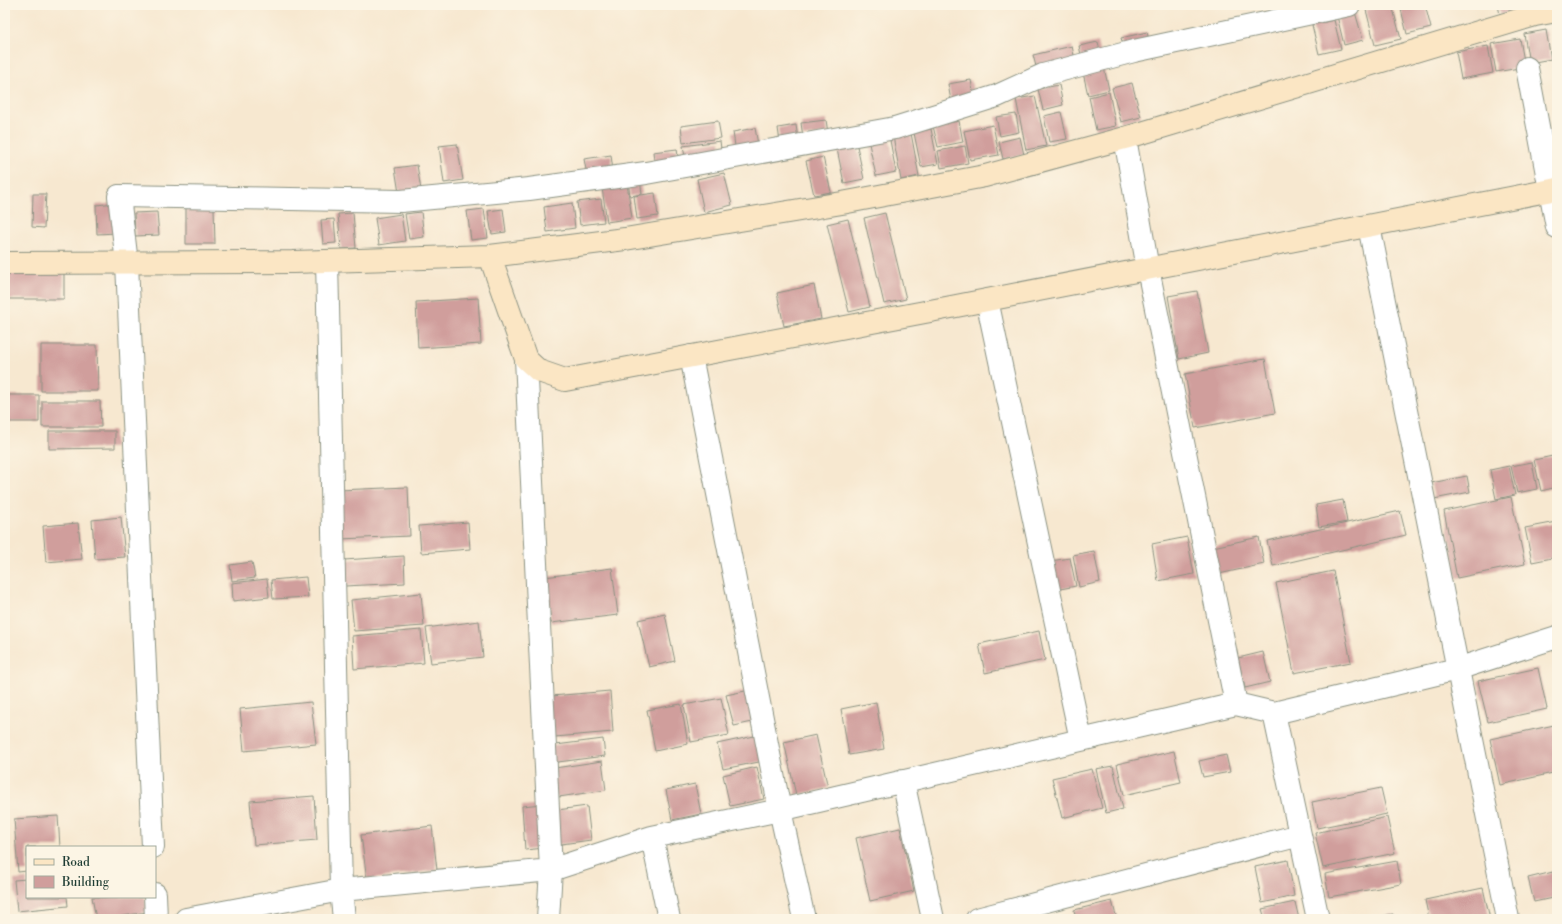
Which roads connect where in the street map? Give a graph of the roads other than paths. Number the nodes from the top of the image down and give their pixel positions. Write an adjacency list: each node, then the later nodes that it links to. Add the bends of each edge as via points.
1 (1349, 5): 11 (street, via 1134,51 1043,75 997,96 895,128 646,172 529,190 401,201 119,196)
2 (1557, 11): 4 (street, via 1535,15)
3 (1527, 68): 5 (street)
4 (1125, 138): 8 (street, via 985,176 842,203 625,239); 12 (street)
5 (1553, 189): 6 (street); 7 (street)
6 (1369, 226): 12 (street); 17 (street)
7 (1557, 227)
8 (490, 256): 9 (street); 15 (street)
9 (327, 262): 11 (street); 27 (street)
10 (5, 263): 11 (street)
11 (127, 263): 25 (street)
12 (1148, 269): 13 (street); 18 (street)
13 (987, 300): 14 (street); 20 (street)
14 (691, 356): 15 (street, via 565,380 539,371); 22 (street)
15 (526, 358): 26 (street)
16 (1557, 637): 17 (street)
17 (1457, 669): 19 (street); 38 (street)
18 (1236, 704): 19 (street); 20 (street)
19 (1274, 713): 23 (street)
20 (1081, 740): 21 (street)
21 (903, 781): 22 (street); 35 (street)
22 (780, 810): 24 (street); 34 (street)
23 (1300, 835): 36 (street); 37 (street)
24 (652, 837): 26 (street); 33 (street)
25 (153, 846)
26 (551, 870): 27 (street); 32 (street)
27 (341, 890): 30 (street); 31 (street)
28 (155, 898): 29 (street)
29 (156, 919)
30 (186, 919)
31 (344, 919)
32 (548, 919)
33 (669, 919)
34 (804, 919)
35 (933, 919)
36 (977, 919)
37 (1318, 919)
38 (1508, 919)

